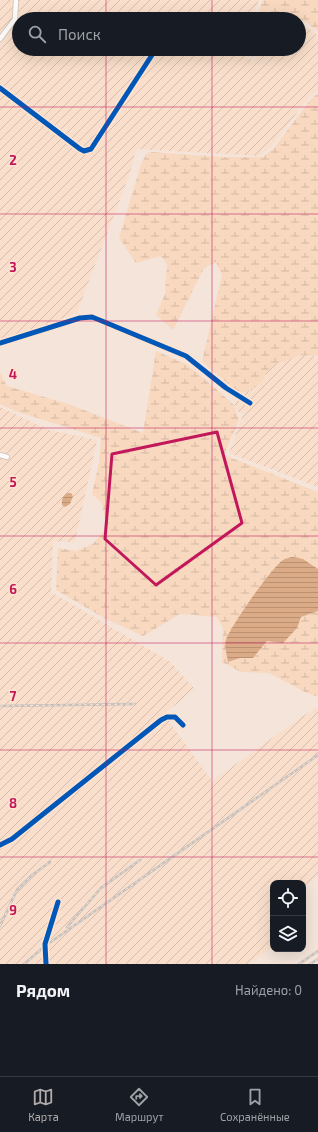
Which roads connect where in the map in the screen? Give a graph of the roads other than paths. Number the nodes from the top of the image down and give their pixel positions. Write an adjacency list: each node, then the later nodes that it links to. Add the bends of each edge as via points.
1 (16, 0): 2 (street)
2 (15, 12)
3 (12, 22): 4 (street)
4 (0, 39)
5 (151, 56): 6 (street, via 88,151 80,149)
6 (0, 88)
7 (0, 343): 8 (street, via 80,318 92,317 186,356)
8 (250, 404)
9 (0, 455): 10 (street)
10 (7, 457)
11 (183, 725): 12 (street, via 175,717 162,720 12,839)
12 (0, 845)
13 (58, 902): 14 (street, via 45,944)
14 (46, 964)

